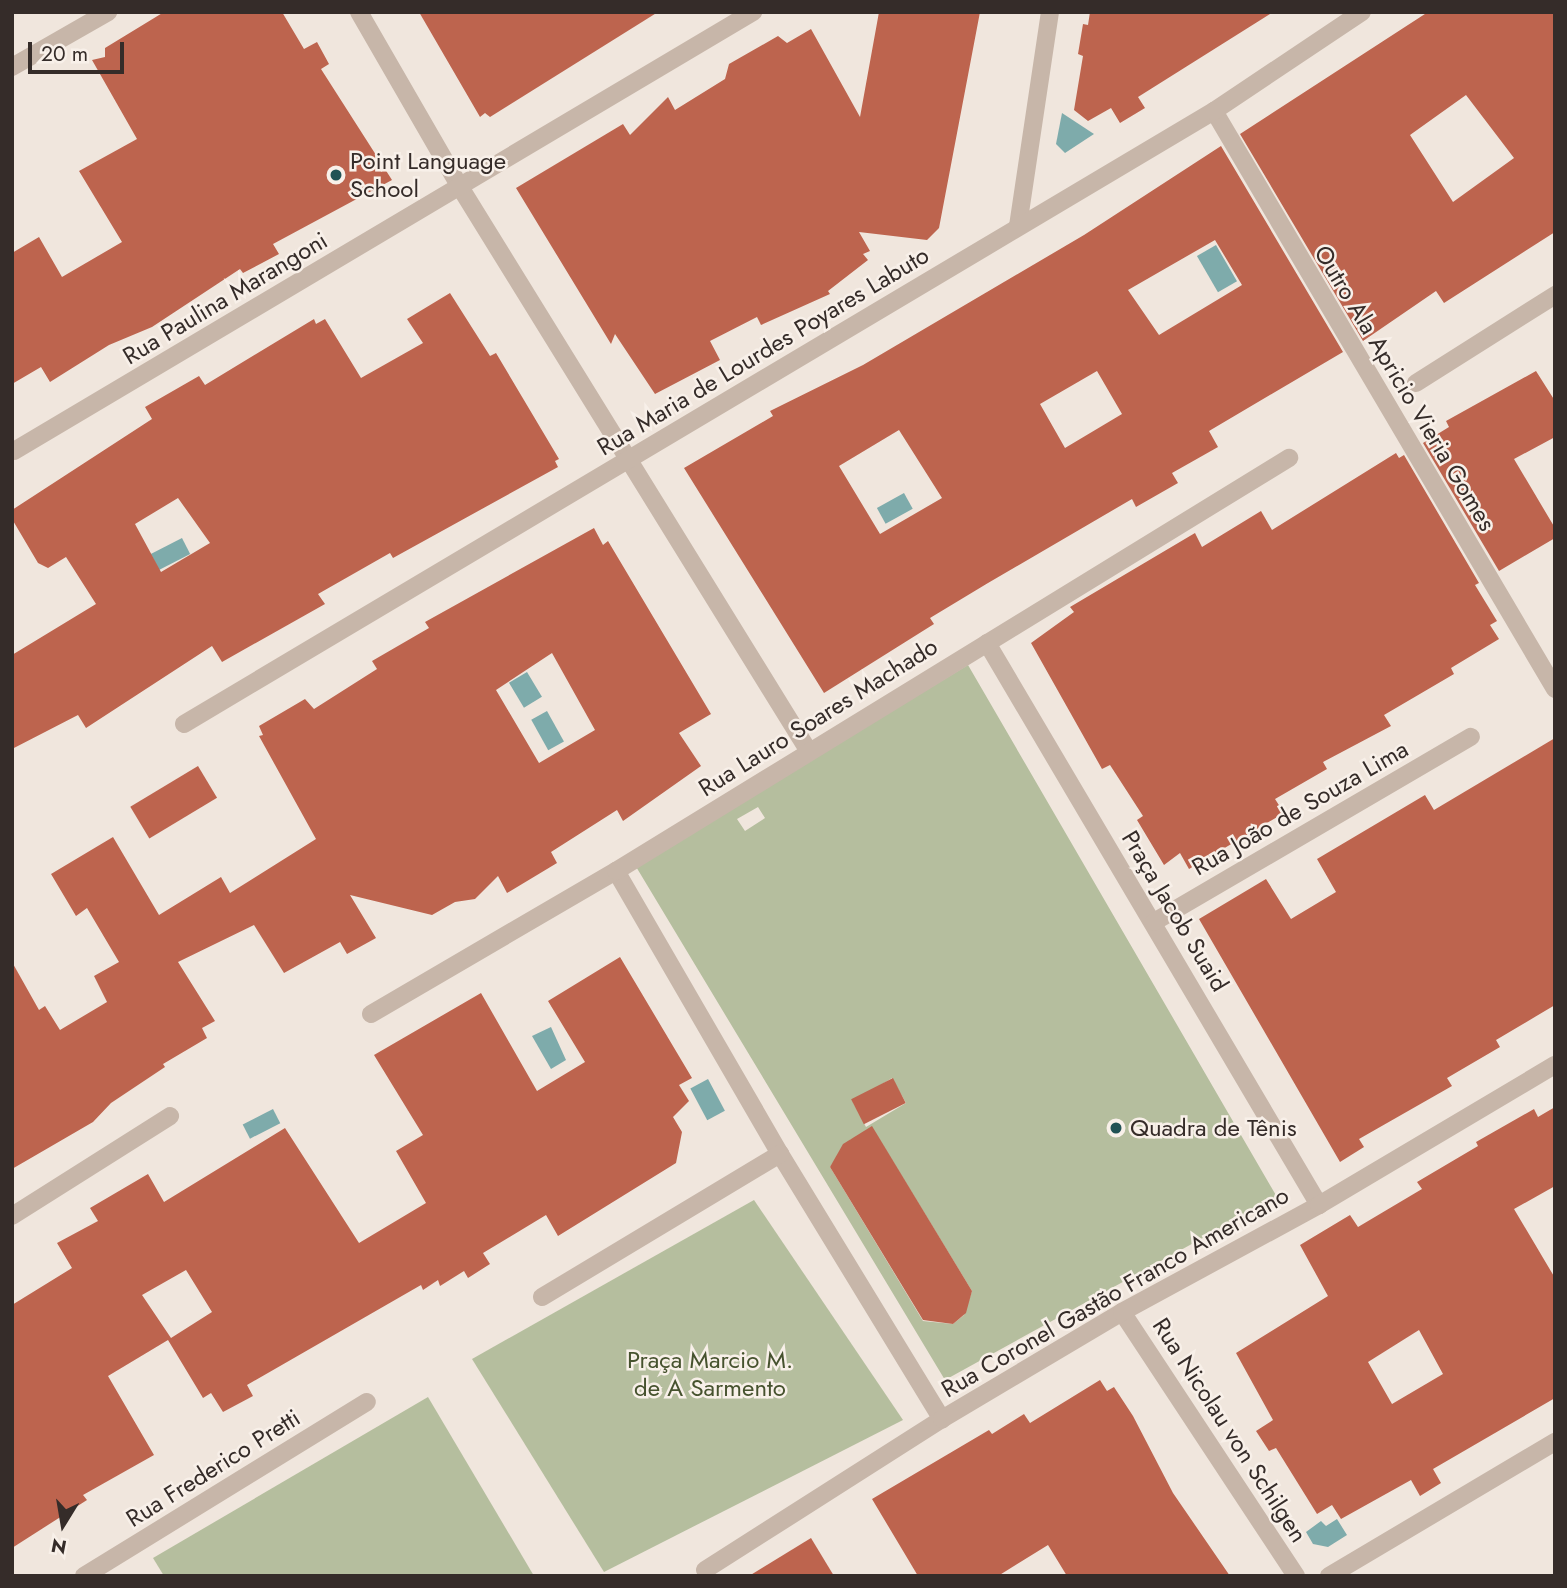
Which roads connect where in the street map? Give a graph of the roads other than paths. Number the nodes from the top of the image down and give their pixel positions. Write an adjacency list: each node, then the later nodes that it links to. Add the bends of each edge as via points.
1 (108, 12): 6 (street)
2 (359, 12): 8 (street)
3 (752, 12): 8 (street, Rua Paulina Marangoni)
4 (1050, 12): 9 (street)
5 (1362, 12): 7 (street, Rua Maria de Lourdes Poyares Labuto)
6 (12, 67)
7 (1214, 111): 9 (street, Rua Maria de Lourdes Poyares Labuto); 16 (street, Outro Ala Apricio Vieria Gomes)
8 (460, 187): 12 (street, Rua Paulina Marangoni); 14 (street)
9 (1018, 226): 14 (street, Rua Maria de Lourdes Poyares Labuto)
10 (1555, 295): 11 (street)
11 (1416, 383)
12 (14, 451)
13 (1289, 458): 15 (street, Rua Lauro Soares Machado)
14 (631, 461): 17 (street, Rua Maria de Lourdes Poyares Labuto); 19 (street)
15 (987, 643): 19 (street, Rua Lauro Soares Machado); 21 (street, Praça Jacob Suaid)
16 (1555, 689)
17 (184, 724)
18 (1471, 737): 21 (street, Rua João de Souza Lima)
19 (808, 750): 20 (street, Rua Lauro Soares Machado)
20 (616, 871): 22 (street, Rua Lauro Soares Machado); 25 (street)
21 (1154, 922): 26 (street, Praça Jacob Suaid)
22 (371, 1014)
23 (1555, 1065): 26 (street, Rua Coronel Gastão Franco Americano)
24 (170, 1116): 27 (street)
25 (780, 1154): 28 (street); 31 (street)
26 (1319, 1205): 29 (street, Rua Coronel Gastão Franco Americano)
27 (12, 1216)
28 (541, 1297)
29 (1122, 1312): 31 (street, Rua Coronel Gastão Franco Americano); 36 (street, Rua Nicolau von Schilgen)
30 (367, 1402): 33 (street, Rua Frederico Pretti)
31 (942, 1419): 34 (street, Rua Coronel Gastão Franco Americano)
32 (1555, 1442): 37 (street)
33 (109, 1570): 35 (street, Rua Frederico Pretti)
34 (705, 1570)
35 (84, 1576)
36 (1296, 1576)
37 (1329, 1576)

